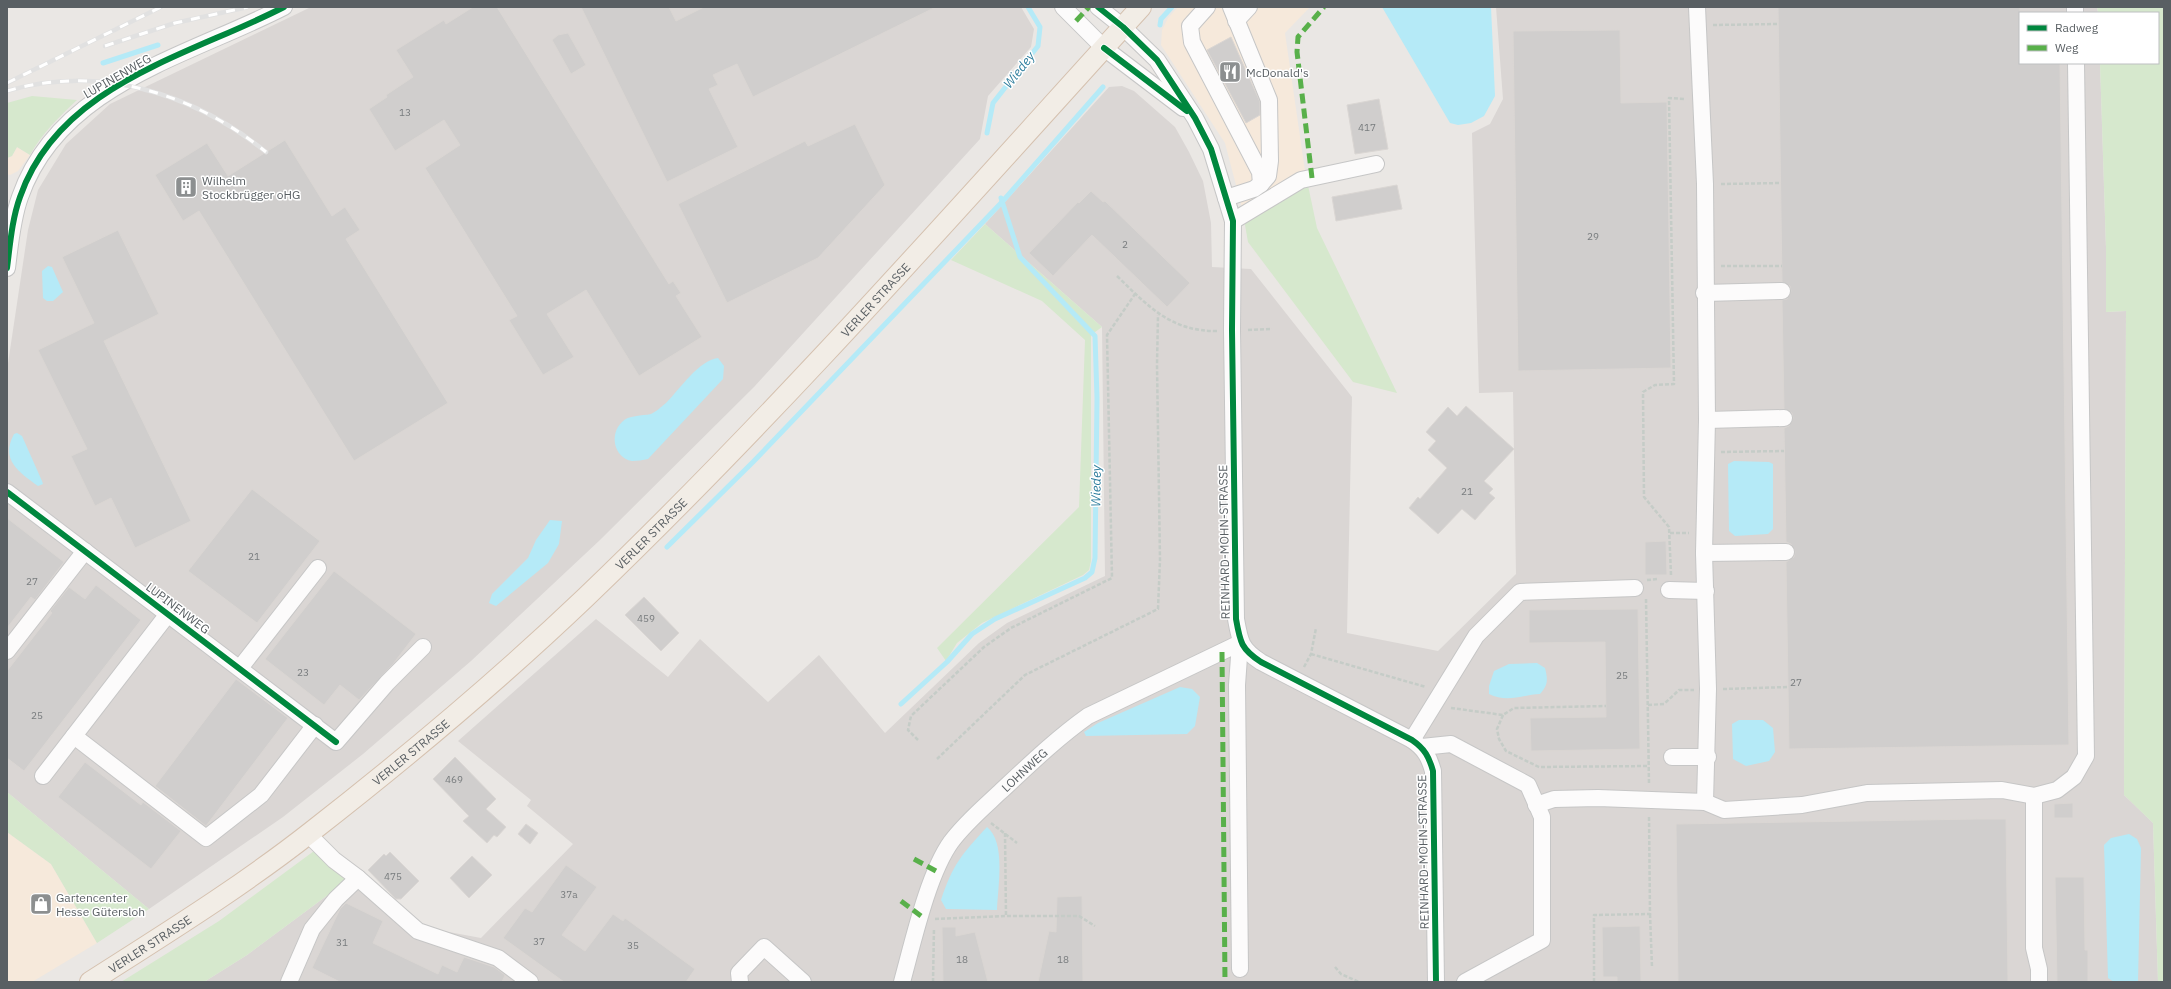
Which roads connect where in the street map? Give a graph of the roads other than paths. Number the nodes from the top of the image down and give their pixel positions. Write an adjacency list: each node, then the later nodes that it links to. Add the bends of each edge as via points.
1 (284, 7): 15 (street, LUPINENWEG, via 152,68 101,96 65,125 46,148)
2 (1063, 7): 10 (street, REINHARD-MOHN-STRASSE)
3 (1098, 7): 9 (street, REINHARD-MOHN-STRASSE)
4 (1141, 7): 9 (main road, VERLER STRASSE)
5 (1207, 7): 14 (street, via 1190,26 1192,42 1260,172)
6 (1249, 7): 8 (street)
7 (1697, 7): 21 (street, via 1705,184)
8 (1234, 14): 14 (street, via 1269,100 1270,162 1268,176)
9 (1123, 27): 10 (main road, VERLER STRASSE); 12 (street, REINHARD-MOHN-STRASSE, via 1157,60)
10 (1104, 48): 12 (street, REINHARD-MOHN-STRASSE); 46 (main road, VERLER STRASSE, via 779,401 645,539 520,658 385,773)
11 (2076, 64): 43 (street, via 2086,756 2074,777 2057,790)
12 (1195, 118): 16 (street, REINHARD-MOHN-STRASSE, via 1211,149)
13 (1376, 164): 17 (street, via 1301,180)
14 (1261, 184): 16 (street, via 1254,189)
15 (14, 196): 18 (street, LUPINENWEG)
16 (1226, 198): 17 (street, REINHARD-MOHN-STRASSE)
17 (1233, 221): 33 (street, REINHARD-MOHN-STRASSE, via 1236,619)
18 (9, 243): 19 (street, LUPINENWEG)
19 (7, 268)
20 (1782, 291): 21 (street)
21 (1704, 293): 23 (street)
22 (1784, 418): 23 (street)
23 (1707, 420): 26 (street)
24 (7, 492): 25 (street, LUPINENWEG)
25 (85, 551): 32 (street, LUPINENWEG); 35 (street)
26 (1704, 552): 27 (street); 31 (street)
27 (1786, 552)
28 (318, 568): 36 (street)
29 (1668, 583): 31 (street)
30 (1643, 590): 39 (street, via 1520,592 1476,636 1442,692)
31 (1706, 591): 41 (street)
32 (168, 614): 36 (street, LUPINENWEG); 38 (street)
33 (1240, 643): 39 (street, via 1249,654 1261,662); 48 (street, REINHARD-MOHN-STRASSE, via 1237,676); 54 (street, LOHNWEG, via 1088,716 1058,739 977,814 951,842 936,870 928,917)
34 (423, 647): 37 (street, LUPINENWEG, via 387,683 336,742)
35 (7, 651)
36 (240, 668): 37 (street, LUPINENWEG)
37 (315, 725): 38 (street, via 261,795 206,838)
38 (74, 736): 42 (street)
39 (1417, 744): 45 (street, via 1450,744 1528,785); 55 (street, REINHARD-MOHN-STRASSE, via 1430,758 1433,771)
40 (1672, 757): 41 (street)
41 (1708, 757): 44 (street)
42 (43, 776)
43 (2034, 796): 44 (street, via 2002,790 1867,793 1802,805 1724,810); 57 (street, via 2034,948)
44 (1706, 802): 45 (street, via 1598,798 1554,799)
45 (1536, 805): 56 (street, via 1542,817 1542,940)
46 (308, 834): 47 (street, via 334,860); 49 (main road, VERLER STRASSE, via 217,901)
47 (358, 878): 50 (street, via 336,899 312,929); 51 (street, via 418,931 498,958)
48 (1240, 968)
49 (90, 982)
50 (289, 982)
51 (530, 982)
52 (740, 982): 53 (street, via 739,972 764,947)
53 (803, 982)
54 (902, 982)
55 (1436, 982)
56 (1465, 982)
57 (2039, 982)

